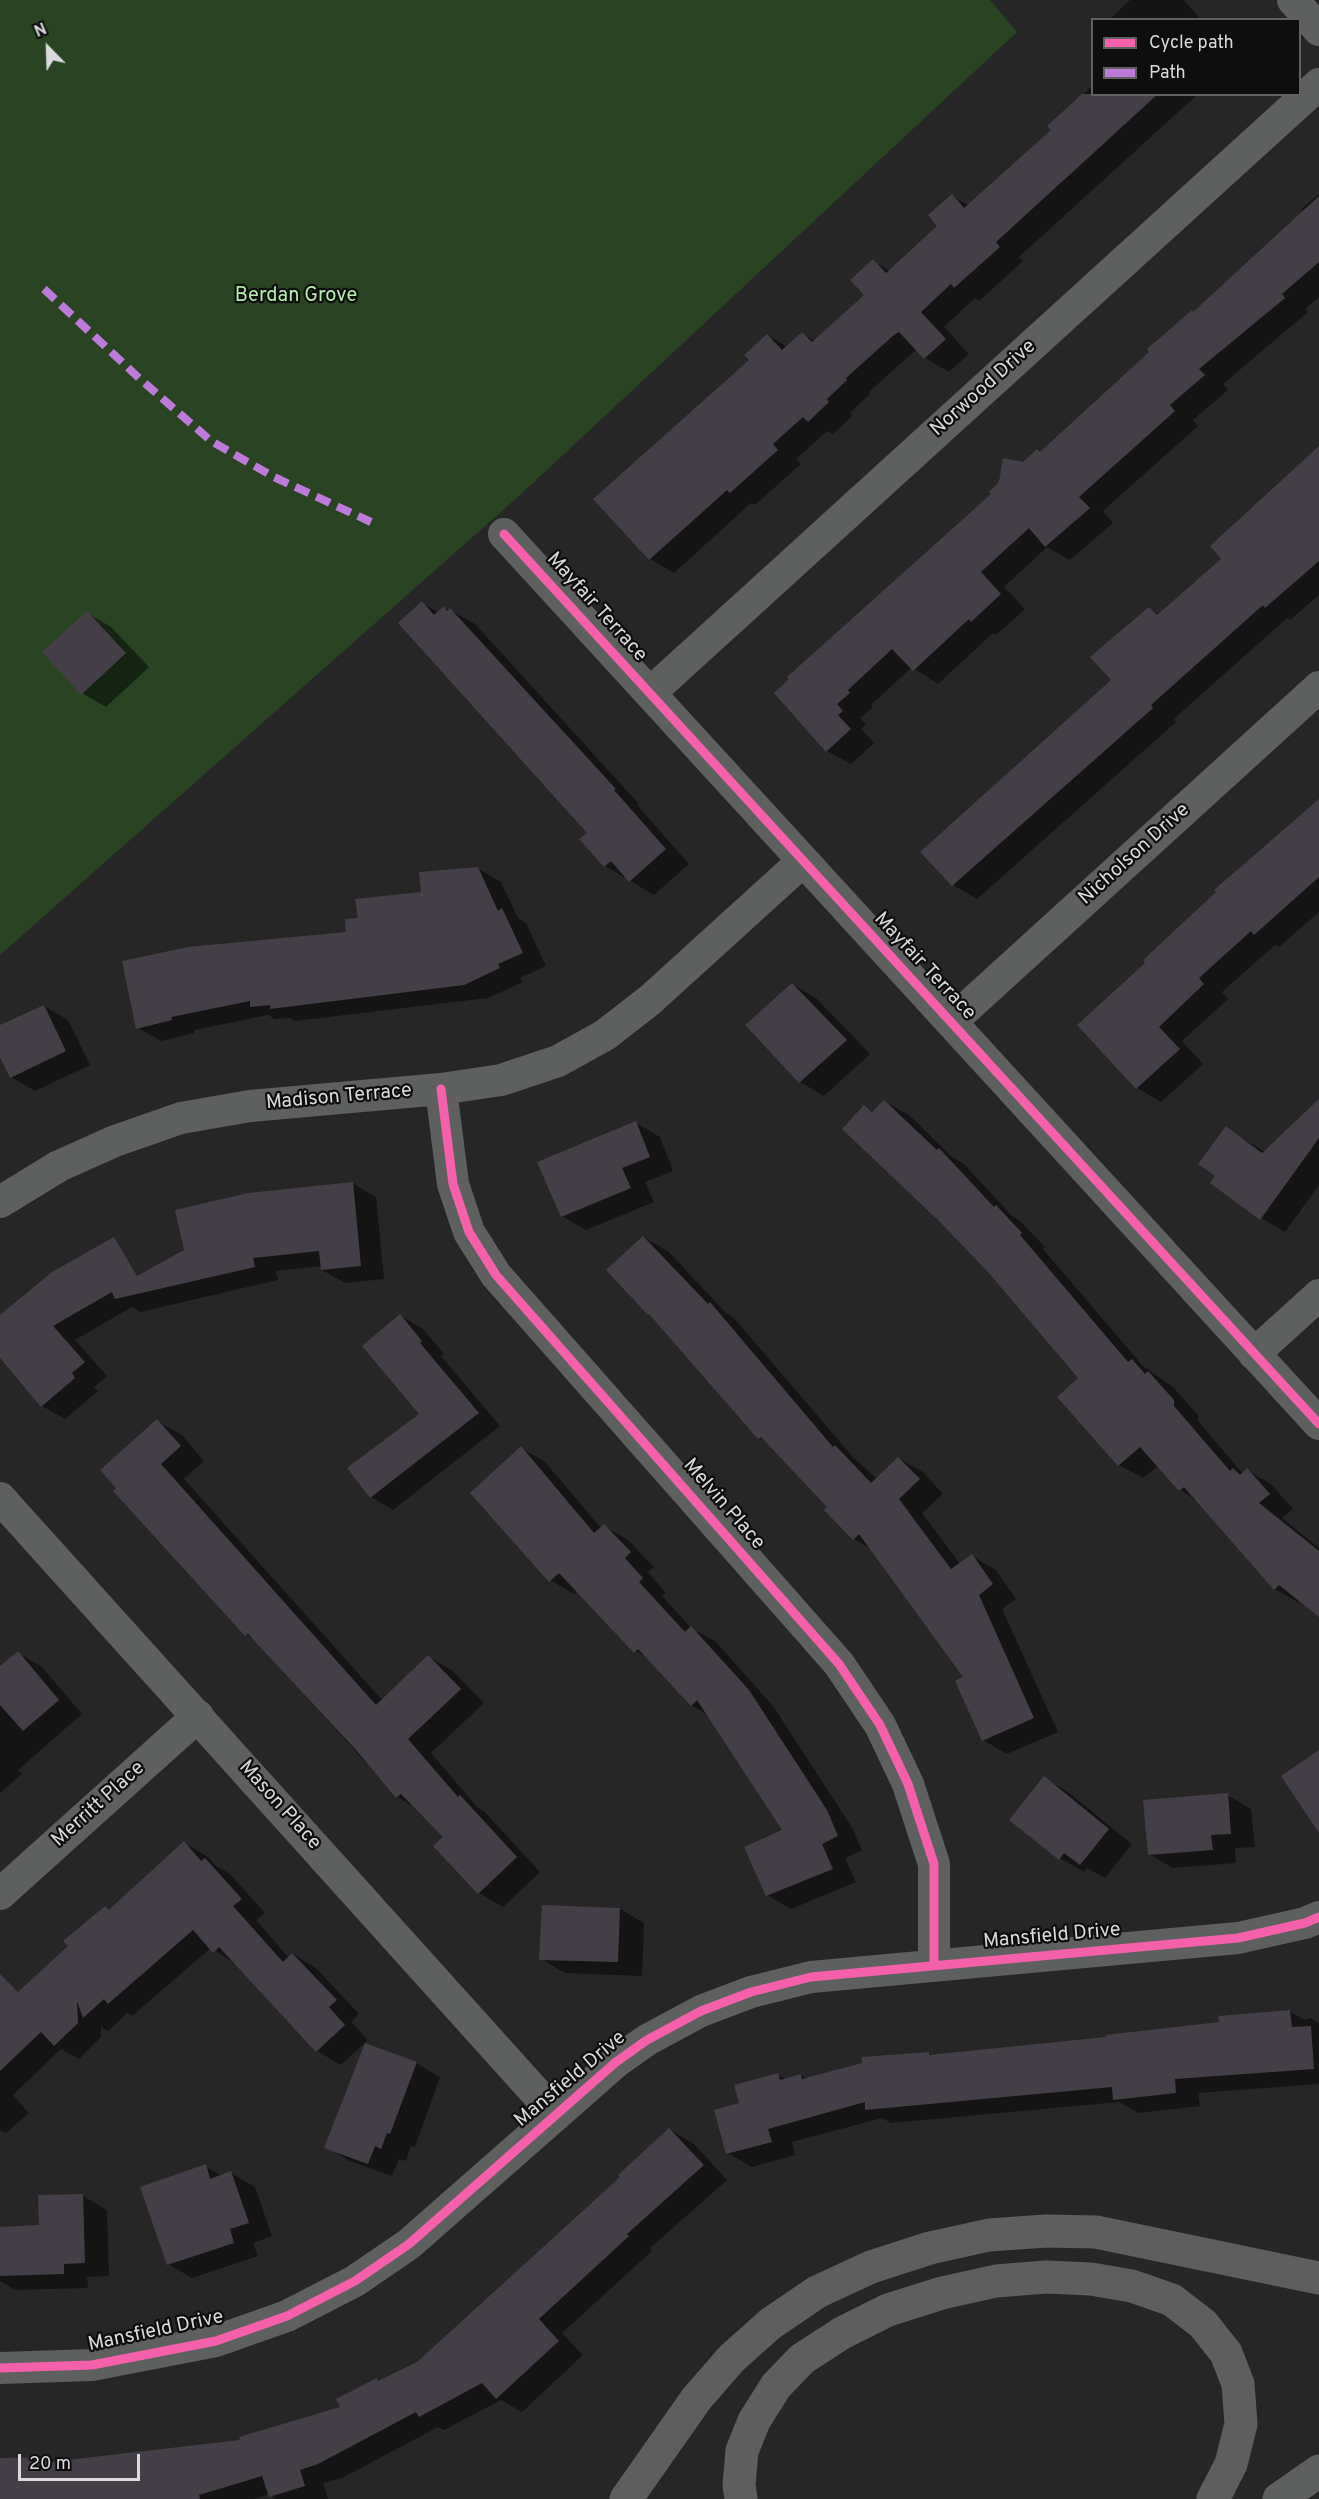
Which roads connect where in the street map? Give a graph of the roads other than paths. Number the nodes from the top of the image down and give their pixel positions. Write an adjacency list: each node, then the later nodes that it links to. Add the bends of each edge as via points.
1 (1293, 0): 2 (street)
2 (1319, 30)
3 (1319, 84): 6 (street, Norwood Drive)
4 (504, 534): 6 (street, Mayfair Terrace)
5 (1319, 687): 8 (street, Nicholson Drive)
6 (650, 693): 7 (street, Mayfair Terrace)
7 (803, 861): 8 (street, Mayfair Terrace); 9 (street, Madison Terrace, via 650,1000 605,1035 558,1061 501,1080)
8 (951, 1022): 12 (street, Mayfair Terrace)
9 (441, 1089): 10 (street, Madison Terrace, via 250,1106 181,1118 59,1166); 18 (street, Melvin Place, via 453,1184 470,1232 496,1275 839,1664 880,1725 908,1784 934,1864)
10 (0, 1202)
11 (1319, 1295): 12 (street)
12 (1254, 1354): 13 (street, Mayfair Terrace)
13 (1319, 1424)
14 (0, 1498): 15 (street, Mason Place)
15 (198, 1716): 16 (street, Merritt Place); 19 (street, Mason Place)
16 (0, 1894)
17 (1319, 1917): 18 (street, Mansfield Drive, via 1238,1938)
18 (934, 1965): 19 (street, Mansfield Drive, via 811,1977 751,1992 701,2011 616,2062)
19 (556, 2115): 21 (street, Mansfield Drive, via 409,2244 355,2282 287,2316 216,2341 92,2365)
20 (1319, 2278): 23 (highway, via 1096,2232 989,2235 930,2247 828,2287 770,2324 732,2358 697,2398)
21 (0, 2368)
22 (1319, 2471): 26 (street)
23 (626, 2499)
24 (741, 2499): 25 (highway, via 742,2451 754,2421 776,2386 802,2359 888,2310 996,2281 1046,2277 1132,2286 1172,2300 1203,2324 1226,2353 1238,2384 1241,2424 1231,2464)
25 (1213, 2499)
26 (1279, 2499)

